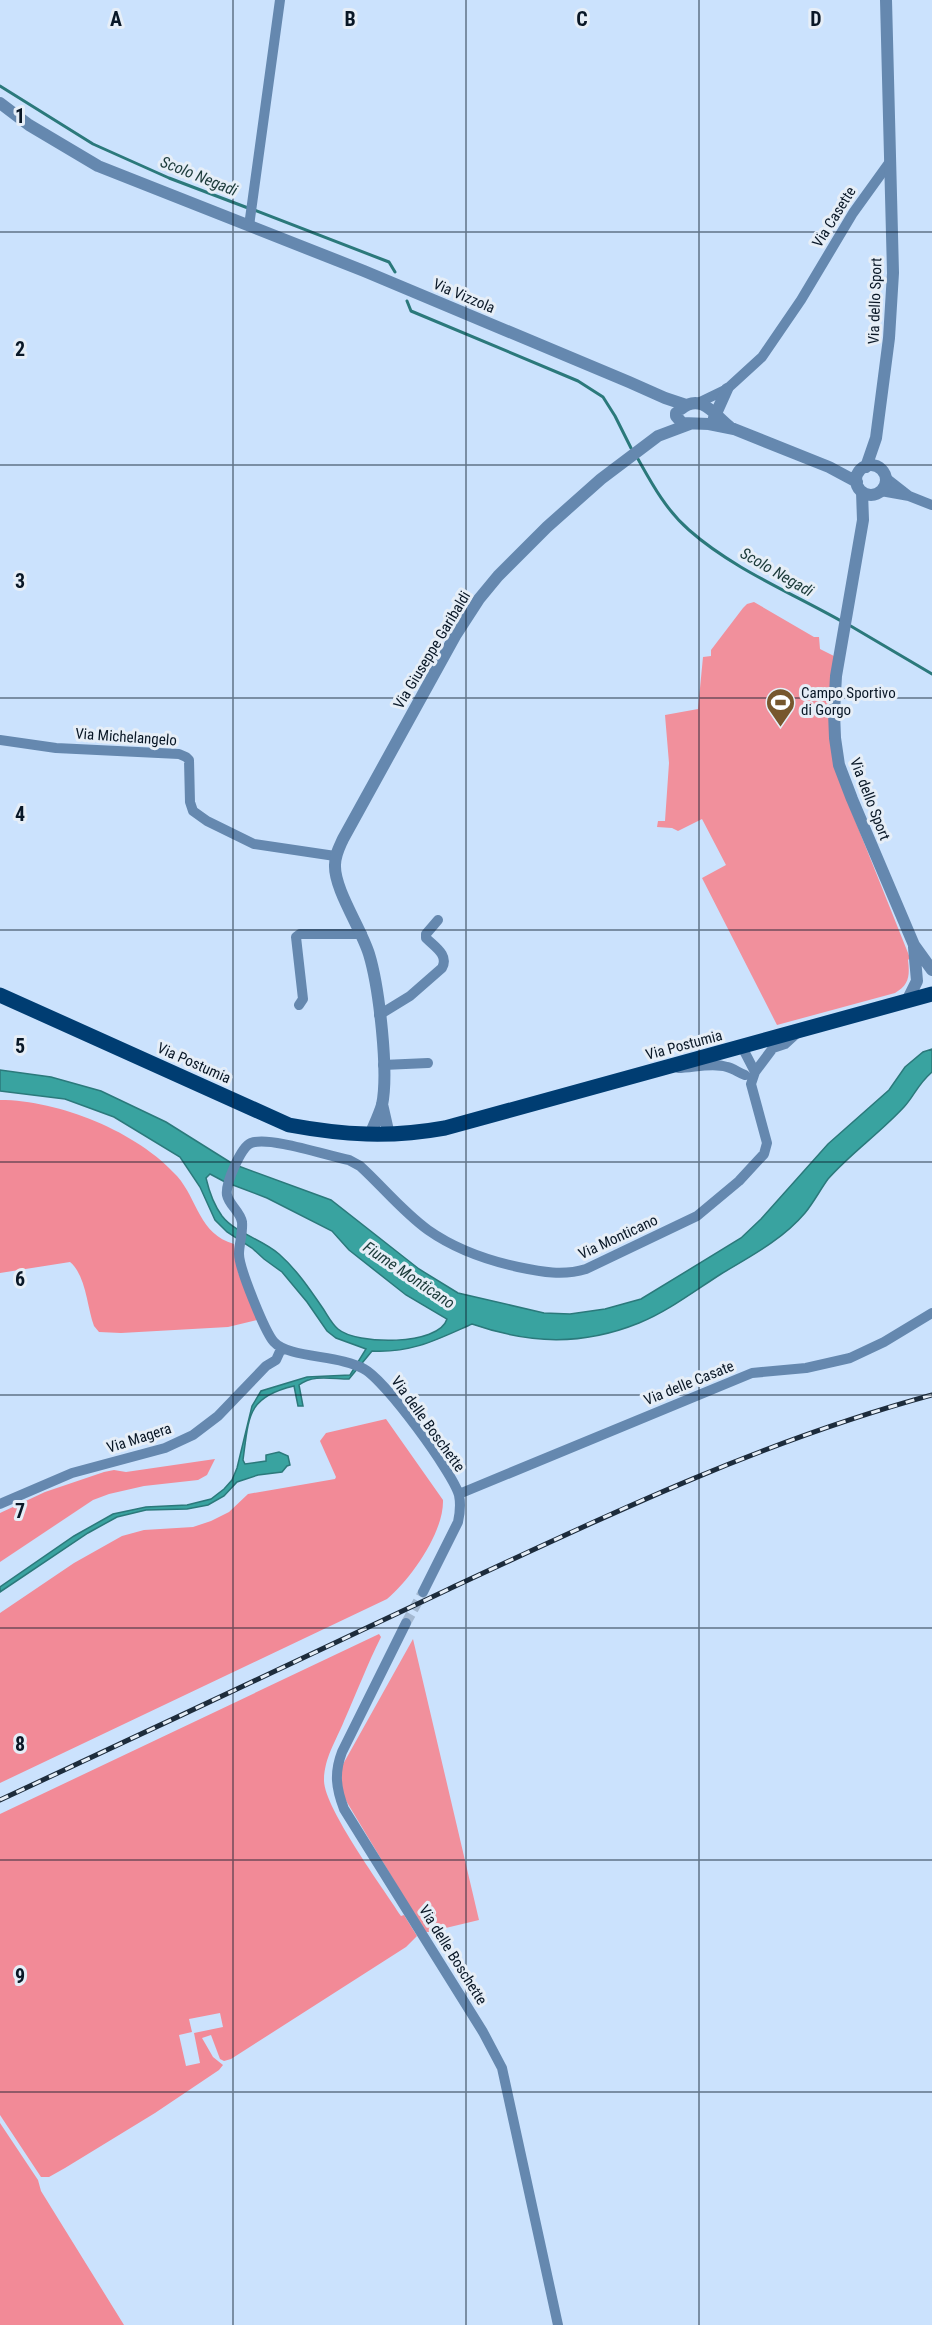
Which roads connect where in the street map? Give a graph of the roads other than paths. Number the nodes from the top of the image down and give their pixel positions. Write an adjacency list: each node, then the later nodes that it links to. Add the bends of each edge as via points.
1 (280, 0): 5 (street)
2 (886, 0): 4 (street)
3 (0, 103): 5 (street, Via Vizzola, via 98,166)
4 (889, 163): 6 (street, Via Casette, via 762,357); 11 (street, Via dello Sport, via 893,273)
5 (250, 222): 7 (street, Via Vizzola, via 630,382)
6 (727, 389): 7 (street, Via Casette); 8 (street)
7 (683, 409): 8 (street, via 707,405 714,410); 9 (street, via 682,423); 10 (street)
8 (713, 419): 9 (street); 13 (street)
9 (690, 424): 10 (street)
10 (658, 436): 19 (street, Via Giuseppe Garibaldi, via 547,527 479,599)
11 (876, 438): 12 (street, Via dello Sport); 13 (street, Via dello Sport)
12 (883, 474): 13 (street, via 874,466); 14 (street, Via dello Sport); 15 (street)
13 (861, 478): 14 (street); 17 (street, Via dello Sport)
14 (878, 493): 15 (street); 17 (street, Via dello Sport)
15 (909, 496): 16 (street)
16 (932, 505)
17 (863, 520): 22 (street, Via dello Sport, via 837,676 834,712 839,765)
18 (0, 740): 19 (street, Via Michelangelo, via 186,757 190,802 194,811 207,821 254,844)
19 (335, 856): 21 (street, via 336,880)
20 (438, 920): 29 (street, via 426,938 444,957 442,968 411,996)
21 (362, 934): 28 (street, via 296,937 303,999); 29 (street, via 370,957)
22 (914, 945): 23 (street); 24 (street, Via dello Sport)
23 (917, 967): 25 (street); 27 (street, via 917,981)
24 (932, 970)
25 (932, 994): 27 (main road, Via Postumia)
26 (0, 995): 37 (main road, Via Postumia, via 289,1125)
27 (907, 1001): 30 (main road, Via Postumia)
28 (298, 1005)
29 (379, 1015): 33 (street)
30 (800, 1031): 31 (main road, Via Postumia); 35 (street, via 785,1044 773,1048)
31 (742, 1047): 34 (main road, Via Postumia); 35 (street, Via Monticano)
32 (428, 1063): 33 (street)
33 (383, 1065): 36 (street)
34 (668, 1068): 35 (street, via 714,1065); 37 (main road, Via Postumia, via 445,1128)
35 (750, 1077): 39 (street, Via Monticano, via 767,1143 764,1154 739,1181 697,1216 586,1269 566,1274 507,1264 452,1245 427,1229 349,1160 265,1142 250,1144 241,1152 227,1195 242,1224 239,1255 243,1273)
36 (382, 1103): 37 (street); 37 (street)
37 (380, 1135)
38 (932, 1312): 43 (street, Via delle Casate, via 850,1358 806,1368 752,1373)
39 (271, 1340): 40 (street); 42 (street)
40 (281, 1349): 41 (street, Via delle Boschette); 42 (street, Via Magera)
41 (297, 1352): 42 (street); 43 (street, Via delle Boschette, via 344,1360 385,1386)
42 (271, 1363): 44 (street, Via Magera, via 193,1435 137,1457 72,1473)
43 (459, 1494): 45 (street, Via delle Boschette, via 458,1522)
44 (0, 1504)
45 (423, 1592)
46 (406, 1623): 47 (street, Via delle Boschette, via 342,1752 335,1782 344,1809 502,2068)
47 (558, 2325)

